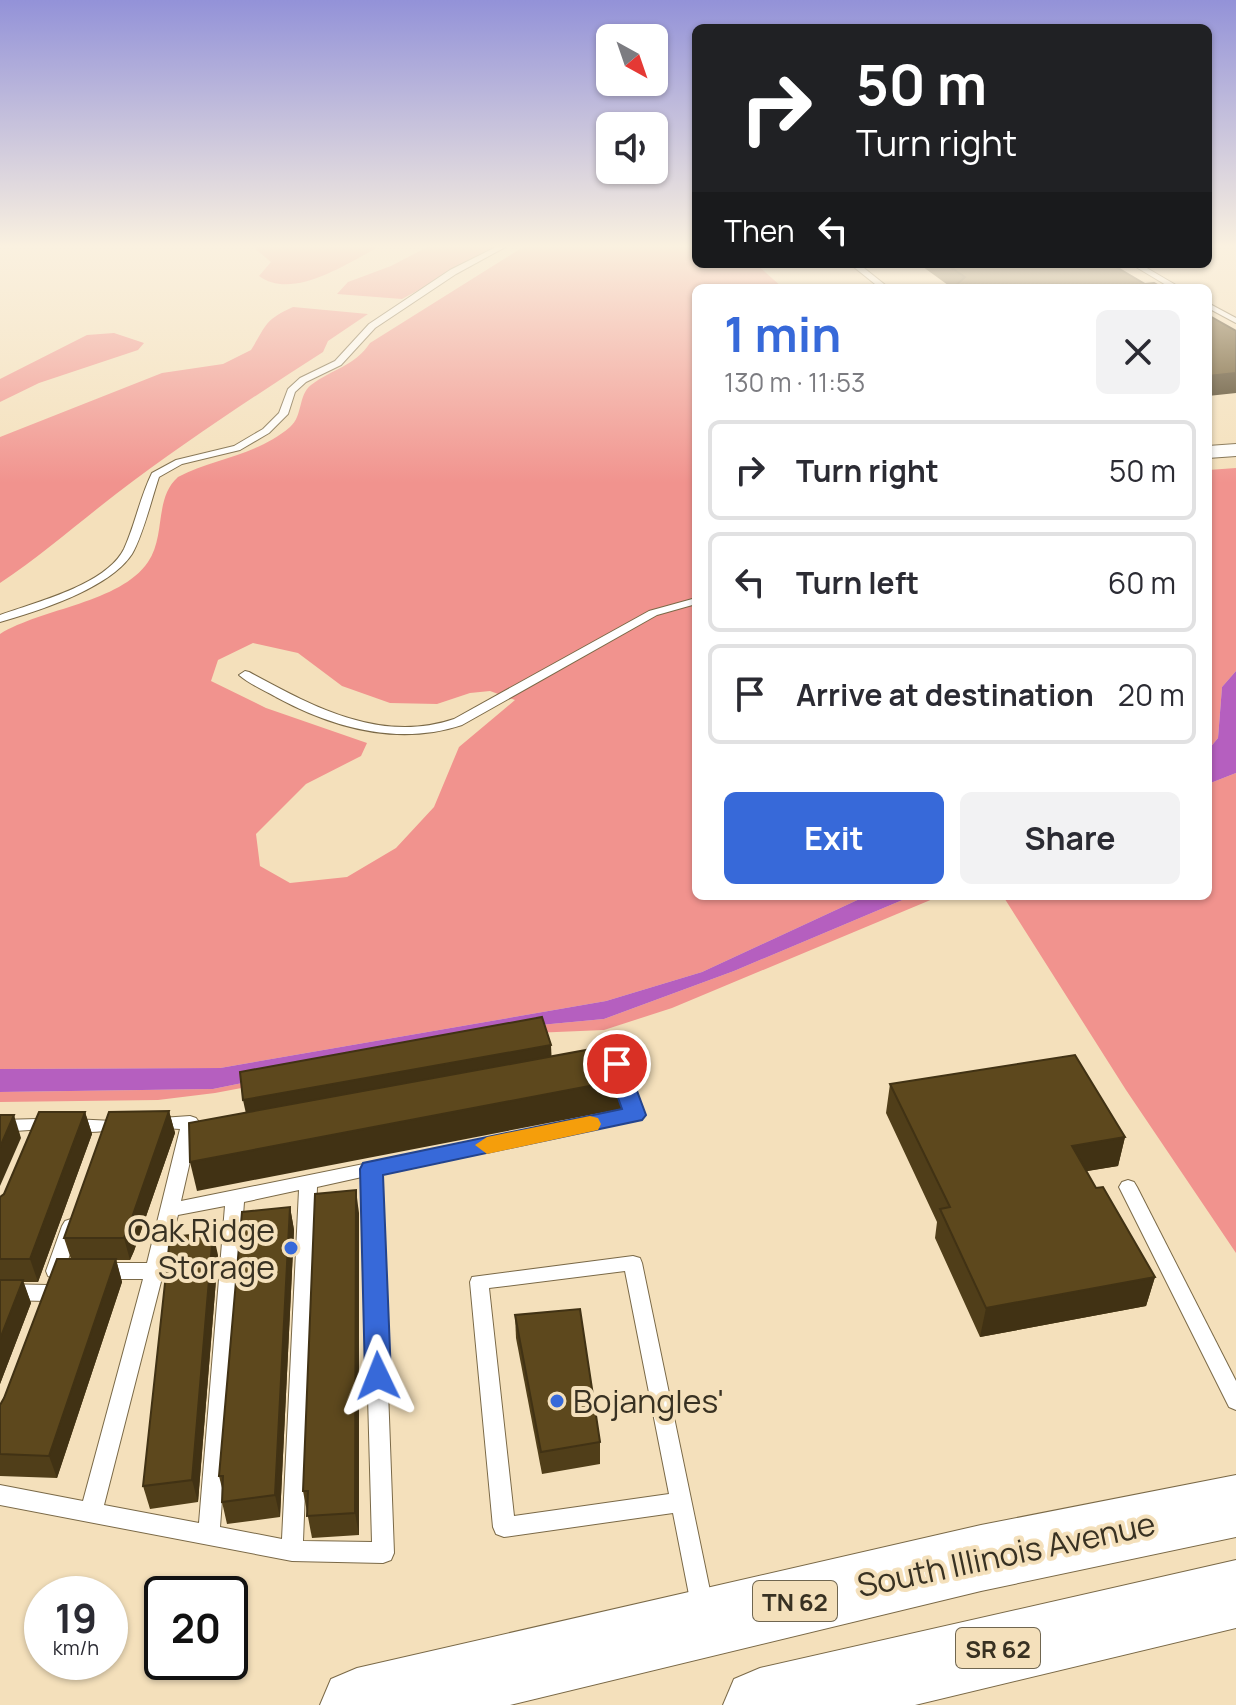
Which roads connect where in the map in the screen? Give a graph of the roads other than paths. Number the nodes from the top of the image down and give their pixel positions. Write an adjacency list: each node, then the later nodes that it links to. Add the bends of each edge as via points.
1 (377, 324): 5 (lane, via 338,363 291,391 283,414 266,431 237,448 179,462 155,475 128,551 98,582)
2 (1236, 450): 3 (street)
3 (1212, 452)
4 (692, 602): 6 (lane, via 653,613 435,730 327,717)
5 (0, 619)
6 (245, 675)
7 (586, 1070): 9 (lane, via 617,1064 635,1115)
8 (0, 1126): 13 (lane, via 36,1132 190,1122 191,1142)
9 (371, 1169): 10 (lane); 24 (lane, via 383,1553)
10 (308, 1182): 12 (lane); 24 (lane)
11 (1128, 1187): 18 (lane)
12 (235, 1198): 13 (lane); 23 (lane)
13 (170, 1210): 16 (lane)
14 (76, 1213): 15 (lane)
15 (70, 1271): 16 (lane); 17 (lane, via 45,1300)
16 (154, 1271): 22 (lane)
17 (0, 1292)
18 (1236, 1401)
19 (0, 1495): 22 (lane)
20 (680, 1502): 20 (lane, via 633,1263 479,1282 504,1527); 26 (lane)
21 (1236, 1506): 26 (highway, South Illinois Avenue / TN 62)
22 (91, 1513): 23 (lane)
23 (209, 1535): 24 (lane)
24 (292, 1551)
25 (1236, 1594): 28 (highway, SR 62)
26 (705, 1621): 27 (highway, South Illinois Avenue / TN 62)
27 (357, 1705)
28 (760, 1705)

